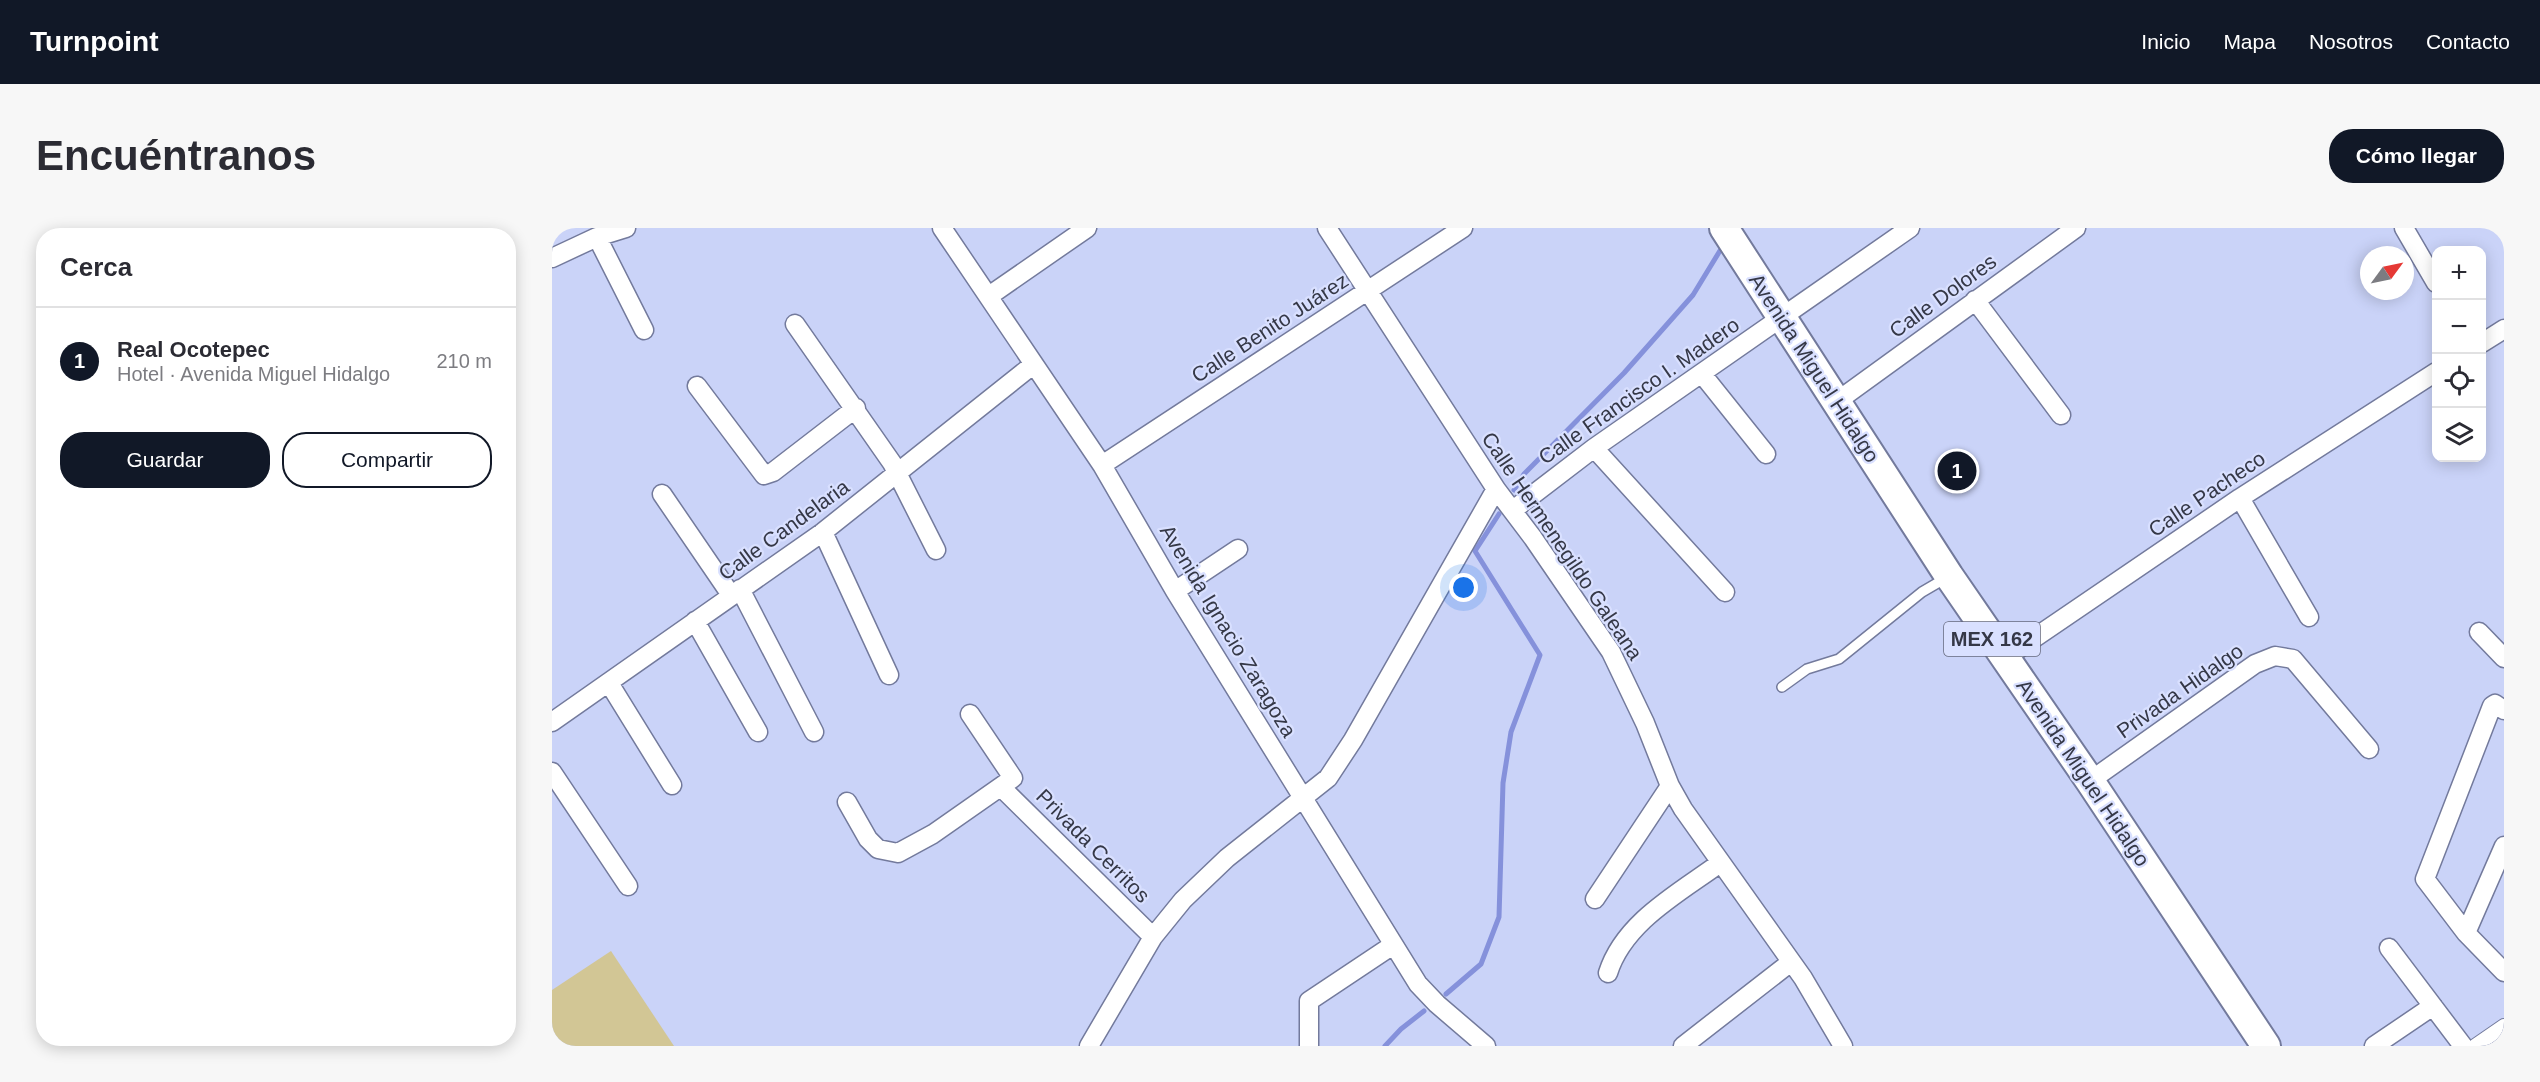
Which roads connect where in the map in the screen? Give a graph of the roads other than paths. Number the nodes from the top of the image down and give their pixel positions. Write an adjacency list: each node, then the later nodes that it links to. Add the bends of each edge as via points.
1 (942, 228): 14 (street, Avenida Ignacio Zaragoza)
2 (1087, 228): 14 (street)
3 (1327, 228): 13 (street, Calle Hermenegildo Galeana)
4 (1463, 228): 13 (street, Calle Benito Juárez)
5 (1724, 228): 16 (main road, Avenida Miguel Hidalgo / MEX 162)
6 (1910, 228): 16 (street, Calle Francisco I. Madero)
7 (2076, 228): 15 (street, Calle Dolores)
8 (2404, 228): 12 (street)
9 (618, 229): 10 (street)
10 (597, 237): 11 (street); 19 (street)
11 (552, 258)
12 (2432, 276)
13 (1367, 291): 30 (street, Calle Benito Juárez); 32 (street, Calle Hermenegildo Galeana)
14 (989, 296): 21 (street, Avenida Ignacio Zaragoza)
15 (1975, 300): 25 (street, Calle Dolores); 27 (street)
16 (1781, 317): 22 (street, Calle Francisco I. Madero); 25 (main road, Avenida Miguel Hidalgo / MEX 162)
17 (795, 324): 26 (street)
18 (2504, 329): 20 (street)
19 (644, 330)
20 (2486, 340)
21 (1034, 364): 30 (street, Avenida Ignacio Zaragoza); 31 (street, Calle Candelaria)
22 (1702, 374): 28 (street, Calle Francisco I. Madero); 29 (street)
23 (2432, 375): 34 (street, Calle Pacheco)
24 (697, 386): 26 (street, via 764,475)
25 (1836, 402): 39 (main road, Avenida Miguel Hidalgo / MEX 162)
26 (856, 408): 31 (street)
27 (2061, 415)
28 (1594, 448): 35 (street, Calle Francisco I. Madero); 42 (street)
29 (1766, 454)
30 (1102, 465): 40 (street, Avenida Ignacio Zaragoza)
31 (898, 473): 36 (street, Calle Candelaria); 38 (street)
32 (1496, 489): 35 (street, Calle Hermenegildo Galeana); 62 (street, via 1353,740 1328,778)
33 (662, 494): 41 (street)
34 (2240, 498): 43 (street); 46 (street, Calle Pacheco)
35 (1513, 510): 60 (street, Calle Hermenegildo Galeana, via 1611,652)
36 (823, 532): 41 (street, Calle Candelaria); 48 (street)
37 (1238, 549): 40 (street)
38 (936, 550)
39 (1949, 576): 46 (main road, Avenida Miguel Hidalgo / MEX 162); 50 (lane, via 1922,592 1839,658 1808,669)
40 (1175, 591): 62 (street, Avenida Ignacio Zaragoza)
41 (736, 592): 44 (street, Calle Candelaria); 55 (street)
42 (1725, 592)
43 (2309, 616)
44 (695, 621): 49 (street, Calle Candelaria); 54 (street)
45 (2479, 632): 47 (street)
46 (2005, 658): 58 (main road, Avenida Miguel Hidalgo / MEX 162)
47 (2504, 658)
48 (889, 675)
49 (609, 683): 53 (street, Calle Candelaria); 59 (street)
50 (1782, 687)
51 (2504, 710): 68 (street, via 2492,706 2425,879)
52 (970, 714): 61 (street, Privada Cerritos, via 1013,778)
53 (552, 722)
54 (758, 732)
55 (814, 732)
56 (2369, 749): 58 (street, Privada Hidalgo, via 2293,659 2276,656 2255,664)
57 (552, 772): 66 (street)
58 (2090, 781): 82 (main road, Avenida Miguel Hidalgo / MEX 162)
59 (672, 785)
60 (1670, 786): 65 (street, Calle Hermenegildo Galeana); 67 (street)
61 (1001, 787): 63 (street, via 898,853 878,849); 69 (street, Privada Cerritos)
62 (1304, 798): 69 (street, via 1227,858 1183,900); 70 (street, Avenida Ignacio Zaragoza)
63 (847, 802)
64 (2504, 846): 68 (street)
65 (1720, 863): 72 (street, Calle Hermenegildo Galeana); 74 (street, via 1653,911 1616,950)
66 (628, 886)
67 (1594, 899)
68 (2466, 933): 73 (street)
69 (1153, 937): 78 (street)
70 (1393, 945): 77 (street, Avenida Ignacio Zaragoza, via 1418,984); 79 (street, via 1309,1001)
71 (2389, 948): 75 (street)
72 (1791, 962): 80 (street); 81 (street, Calle Hermenegildo Galeana)
73 (2504, 972)
74 (1608, 973)
75 (2433, 1006): 83 (street); 84 (street)
76 (2504, 1026): 85 (street)
77 (1474, 1043)
78 (1089, 1046)
79 (1309, 1046)
80 (1683, 1046)
81 (1843, 1046)
82 (2266, 1046)
83 (2374, 1046)
84 (2463, 1046)
85 (2475, 1046)

